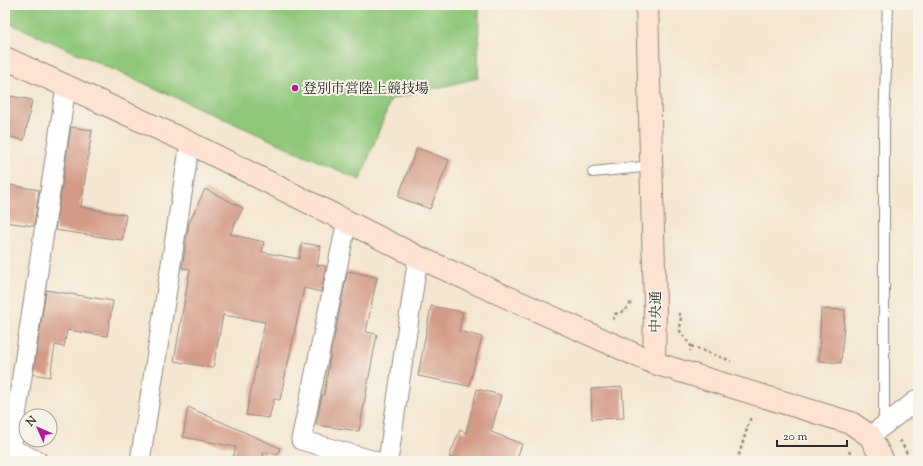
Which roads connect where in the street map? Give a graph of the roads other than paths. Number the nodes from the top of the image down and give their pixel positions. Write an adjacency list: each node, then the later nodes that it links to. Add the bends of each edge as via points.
1 (646, 5): 6 (street, 中央通)
2 (888, 5): 12 (lane)
3 (5, 58): 4 (street)
4 (66, 87): 5 (street); 13 (street)
5 (190, 143): 8 (street); 15 (street)
6 (652, 166): 7 (lane); 10 (street, 中央通)
7 (593, 172)
8 (347, 221): 9 (street); 16 (street, via 301,440)
9 (418, 257): 10 (street); 17 (street)
10 (654, 363): 12 (street)
11 (918, 399): 12 (street)
12 (877, 430): 18 (street)
13 (8, 448): 14 (street)
14 (38, 461)
15 (140, 461)
16 (375, 461)
17 (388, 461)
18 (883, 461)

